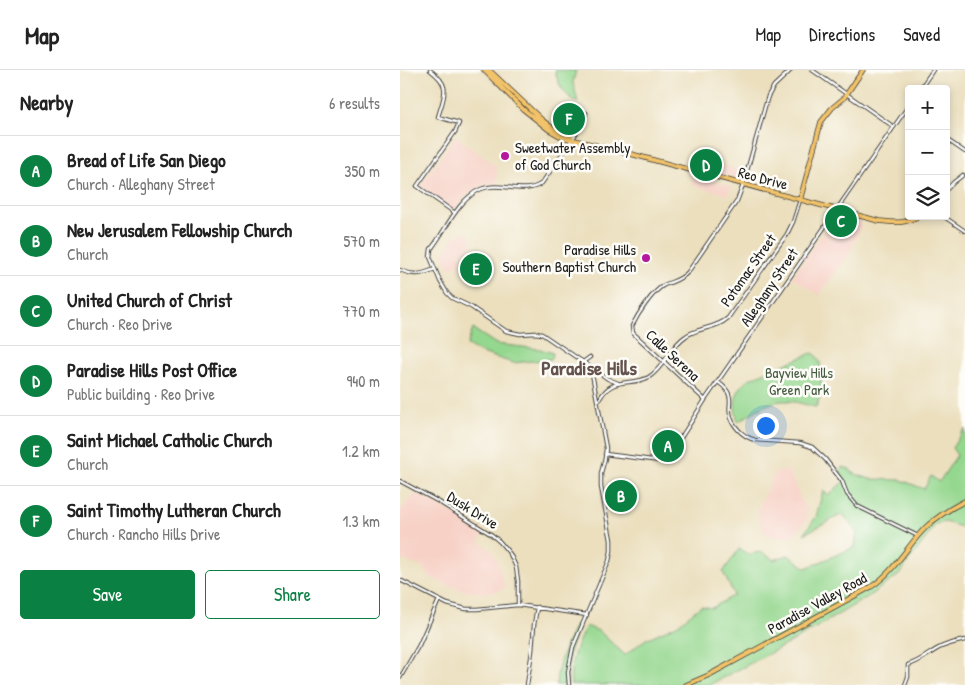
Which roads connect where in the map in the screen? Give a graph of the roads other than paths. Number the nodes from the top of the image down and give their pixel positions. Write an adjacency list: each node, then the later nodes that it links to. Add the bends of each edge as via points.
1 (484, 70): 13 (main road, Reo Drive, via 548,129 562,138)
2 (489, 70): 13 (main road, Reo Drive, via 542,120)
3 (791, 70): 17 (street, via 768,96)
4 (812, 70): 9 (street)
5 (863, 70): 9 (main road, Potomac Street)
6 (933, 70): 8 (street)
7 (431, 71): 21 (street, via 441,79 445,88 438,117 458,123 417,186)
8 (923, 85)
9 (846, 94): 12 (street); 19 (main road, Potomac Street, via 823,118)
10 (586, 113): 13 (street)
11 (905, 113): 12 (street, Alleghany Street)
12 (894, 127): 20 (street, Alleghany Street)
13 (572, 139): 17 (main road, Reo Drive); 21 (street, via 539,185 480,190 465,200)
14 (950, 142): 15 (street)
15 (965, 152)
16 (963, 175): 18 (street)
17 (743, 185): 19 (main road, Reo Drive); 29 (street, Calle Serena, via 737,201 688,272 656,292 632,325 633,333)
18 (950, 186)
19 (800, 200): 20 (main road, Reo Drive); 29 (street, Potomac Street, via 787,234 729,316 719,325 686,336)
20 (836, 210): 22 (main road, Reo Drive, via 879,221); 34 (street, Alleghany Street)
21 (456, 213): 25 (street, via 430,250)
22 (911, 220)
23 (949, 220): 24 (street)
24 (965, 231)
25 (435, 269): 26 (street, via 419,275); 28 (street, via 445,291 455,300 506,331 542,334)
26 (400, 270)
27 (590, 357): 28 (street)
28 (583, 362): 30 (street); 31 (street)
29 (664, 362): 35 (street, Potomac Street, via 647,378); 36 (street, Calle Serena)
30 (591, 368): 32 (street); 33 (street)
31 (580, 369)
32 (598, 372): 33 (street); 35 (street)
33 (593, 377): 37 (street)
34 (718, 382): 36 (street, Alleghany Street); 41 (street, via 728,391 731,418 742,434 755,440 800,443 812,447 842,481 857,506)
35 (618, 383): 37 (street, via 608,389)
36 (705, 400): 38 (street, Alleghany Street, via 668,458 660,461)
37 (598, 402): 38 (street)
38 (605, 454): 46 (street, via 601,486 611,551)
39 (400, 481): 44 (street, Dusk Drive, via 492,534 503,544 516,567)
40 (965, 501): 41 (main road, Paradise Valley Road, via 944,512)
41 (918, 536): 51 (main road, Paradise Valley Road, via 879,582)
42 (400, 580): 43 (street)
43 (439, 600): 44 (street, via 460,608 474,609); 48 (street, via 422,640)
44 (518, 605): 45 (street)
45 (537, 607): 46 (street); 49 (street)
46 (587, 616): 50 (street, via 573,647)
47 (965, 640): 52 (street, via 942,647 908,665)
48 (400, 678)
49 (527, 685)
50 (569, 685)
51 (686, 685)
52 (905, 685)

